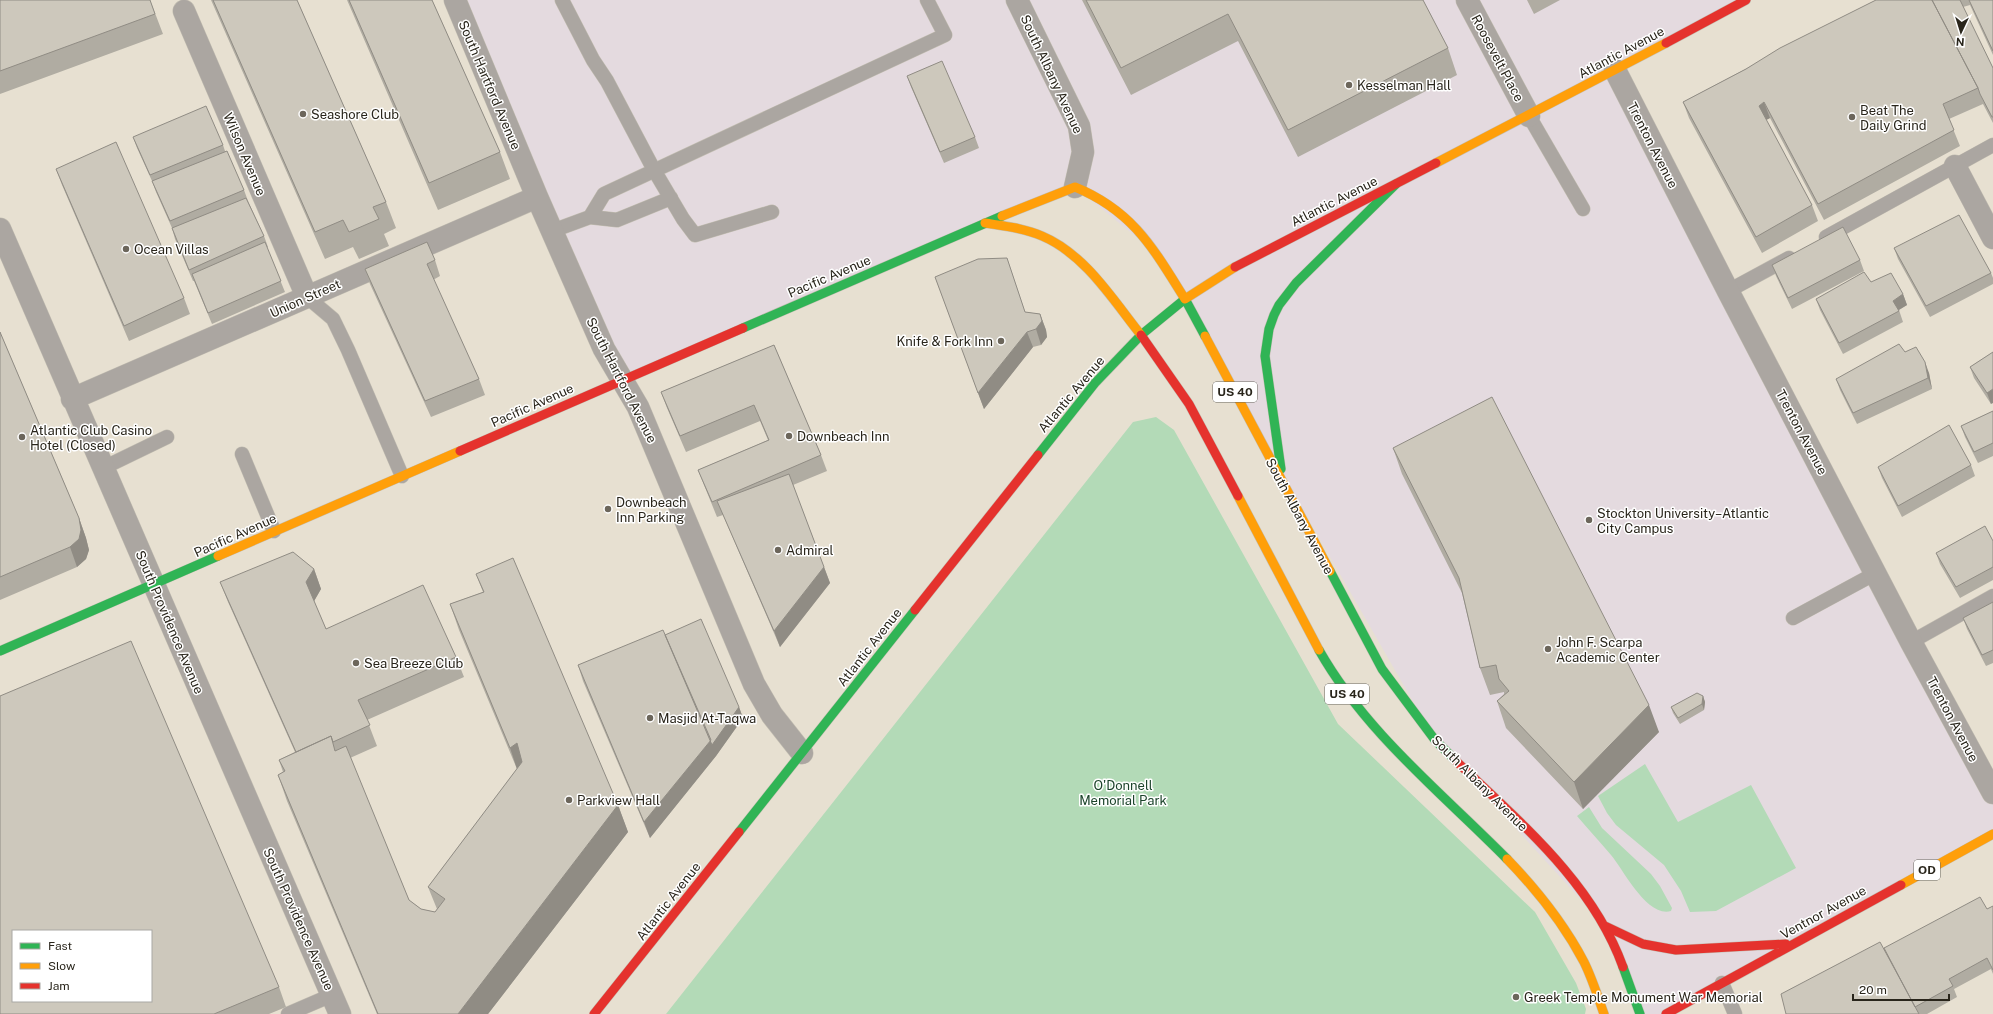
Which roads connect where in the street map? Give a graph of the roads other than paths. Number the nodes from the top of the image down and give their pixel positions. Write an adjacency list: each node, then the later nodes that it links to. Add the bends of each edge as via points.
1 (455, 0): 15 (street, South Hartford Avenue)
2 (562, 0): 12 (lane)
3 (927, 0): 12 (lane, via 945,35)
4 (1017, 0): 14 (street, South Albany Avenue, via 1079,126 1084,152)
5 (1468, 0): 9 (street, Roosevelt Place)
6 (1746, 0): 8 (main road, Atlantic Avenue)
7 (184, 11): 27 (street, Wilson Avenue)
8 (1615, 70): 9 (main road, Atlantic Avenue); 26 (street, Trenton Avenue)
9 (1529, 116): 13 (main road, Atlantic Avenue); 17 (lane)
10 (1993, 145): 11 (lane)
11 (1955, 166): 23 (street); 24 (lane)
12 (654, 170): 16 (lane); 19 (lane, via 604,194)
13 (1396, 184): 28 (main road, Atlantic Avenue, via 1245,260); 36 (main road, via 1296,283 1279,305 1269,328 1265,356)
14 (1075, 186): 20 (main road, Pacific Avenue); 28 (main road, South Albany Avenue, via 1094,193 1126,216 1156,253)
15 (537, 196): 22 (street, South Hartford Avenue); 27 (street, Union Street)
16 (671, 198): 18 (lane, via 695,235); 19 (lane, via 617,220)
17 (1583, 209)
18 (772, 212)
19 (590, 217): 22 (lane)
20 (985, 222): 29 (main road, via 1050,239 1064,248 1076,257); 30 (main road, Pacific Avenue)
21 (0, 229): 31 (street, South Providence Avenue)
22 (552, 231): 30 (street, South Hartford Avenue, via 604,349)
23 (1993, 238)
24 (1817, 242)
25 (1803, 249): 26 (lane)
26 (1728, 291): 38 (street, Trenton Avenue)
27 (307, 297): 31 (street, Union Street); 35 (lane, via 333,319)
28 (1185, 298): 29 (main road, Atlantic Avenue); 36 (main road, South Albany Avenue / US 40)
29 (1141, 335): 44 (main road, Atlantic Avenue, via 1095,383); 53 (main road, US 40, via 1185,398 1340,684 1377,734 1501,852 1548,904 1584,962 1600,998)
30 (623, 380): 35 (main road, Pacific Avenue); 44 (street, South Hartford Avenue, via 638,407 754,684 772,715)
31 (72, 400): 34 (street, South Providence Avenue)
32 (167, 437): 34 (lane)
33 (242, 454): 37 (lane)
34 (103, 468): 39 (street, South Providence Avenue)
35 (402, 476): 37 (main road, Pacific Avenue)
36 (1284, 486): 47 (main road, South Albany Avenue / US 40, via 1362,635 1402,697 1434,740 1567,870)
37 (274, 531): 39 (main road, Pacific Avenue)
38 (1876, 573): 41 (lane); 42 (street, Trenton Avenue)
39 (153, 584): 43 (main road, Pacific Avenue); 50 (street, South Providence Avenue)
40 (1993, 596): 42 (lane)
41 (1793, 618)
42 (1911, 642): 45 (street, Trenton Avenue)
43 (0, 651)
44 (802, 753): 52 (main road, Atlantic Avenue)
45 (1993, 793)
46 (1993, 834): 48 (main road, Ventnor Avenue / OD)
47 (1605, 926): 48 (main road, via 1643,944 1676,950); 54 (main road, South Albany Avenue / US 40, via 1618,953)
48 (1792, 944): 49 (main road, Ventnor Avenue / OD)
49 (1722, 982): 55 (main road, Ventnor Avenue / OD); 56 (lane)
50 (336, 1004): 51 (lane)
51 (288, 1014)
52 (594, 1014)
53 (1604, 1014)
54 (1640, 1014)
55 (1666, 1014)
56 (1735, 1014)

